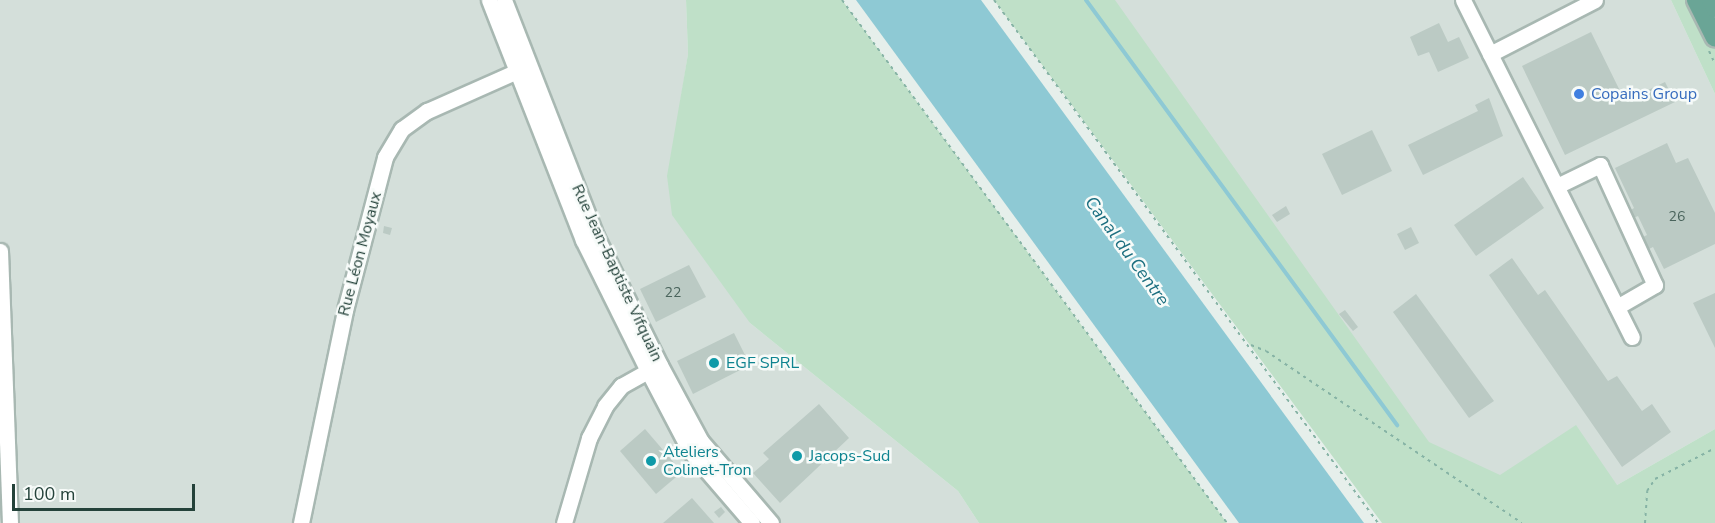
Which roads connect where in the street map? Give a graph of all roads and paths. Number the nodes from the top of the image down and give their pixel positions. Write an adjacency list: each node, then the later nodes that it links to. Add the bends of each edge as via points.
1 (489, 0): 14 (street, Rue Jean-Baptiste Vifquain)
2 (504, 0): 14 (street, Rue Jean-Baptiste Vifquain)
3 (842, 0): 27 (path)
4 (994, 0): 19 (path)
5 (1463, 0): 13 (street)
6 (1595, 0): 13 (street)
7 (1696, 0): 12 (main road)
8 (1704, 0): 11 (main road)
9 (1711, 0): 10 (main road)
10 (1715, 8)
11 (1715, 22)
12 (1715, 38)
13 (1490, 54): 15 (street)
14 (523, 68): 20 (street, Rue Jean-Baptiste Vifquain); 23 (street, Rue Léon Moyaux, via 440,103 414,119 402,129 385,157 345,310)
15 (1557, 186): 17 (street); 17 (street, via 1600,165 1655,285)
16 (0, 251): 22 (street)
17 (1617, 307): 18 (street)
18 (1632, 337)
19 (1251, 345): 28 (path); 29 (path, via 1266,351)
20 (654, 368): 24 (street, via 621,386 604,406 589,438); 25 (street, Rue Jean-Baptiste Vifquain, via 690,451); 26 (street, Rue Jean-Baptiste Vifquain, via 701,441)
21 (1715, 448): 30 (path, via 1654,479 1647,491)
22 (10, 523)
23 (301, 523)
24 (564, 523)
25 (752, 523)
26 (771, 523)
27 (1227, 523)
28 (1378, 523)
29 (1522, 523)
30 (1645, 523)

